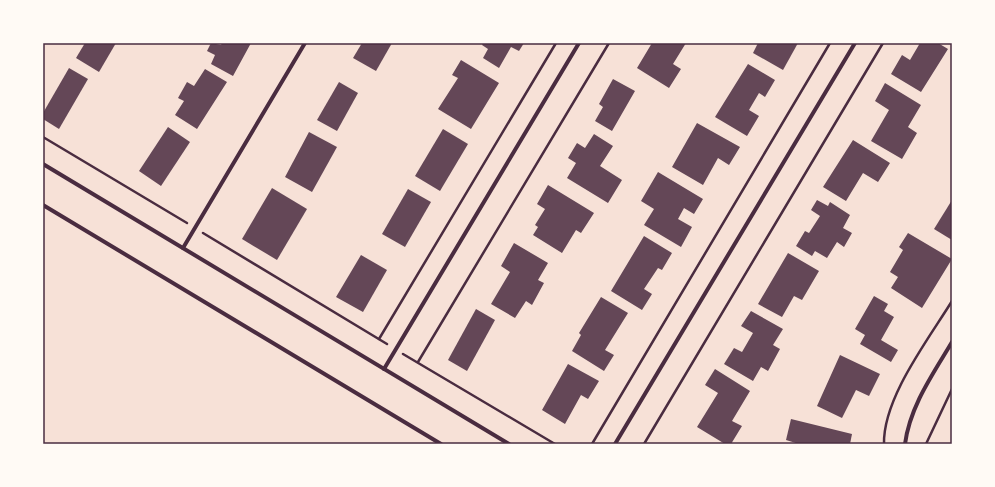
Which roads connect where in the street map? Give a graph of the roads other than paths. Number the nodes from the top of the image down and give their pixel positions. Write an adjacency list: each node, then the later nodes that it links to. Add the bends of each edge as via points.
1 (305, 43): 6 (street)
2 (579, 43): 8 (street)
3 (855, 43): 11 (street)
4 (43, 164): 6 (street)
5 (43, 206): 9 (street)
6 (182, 248): 8 (street)
7 (952, 342): 12 (street, via 922,393 907,429)
8 (384, 370): 10 (street)
9 (441, 444)
10 (509, 444)
11 (615, 444)
12 (904, 444)

